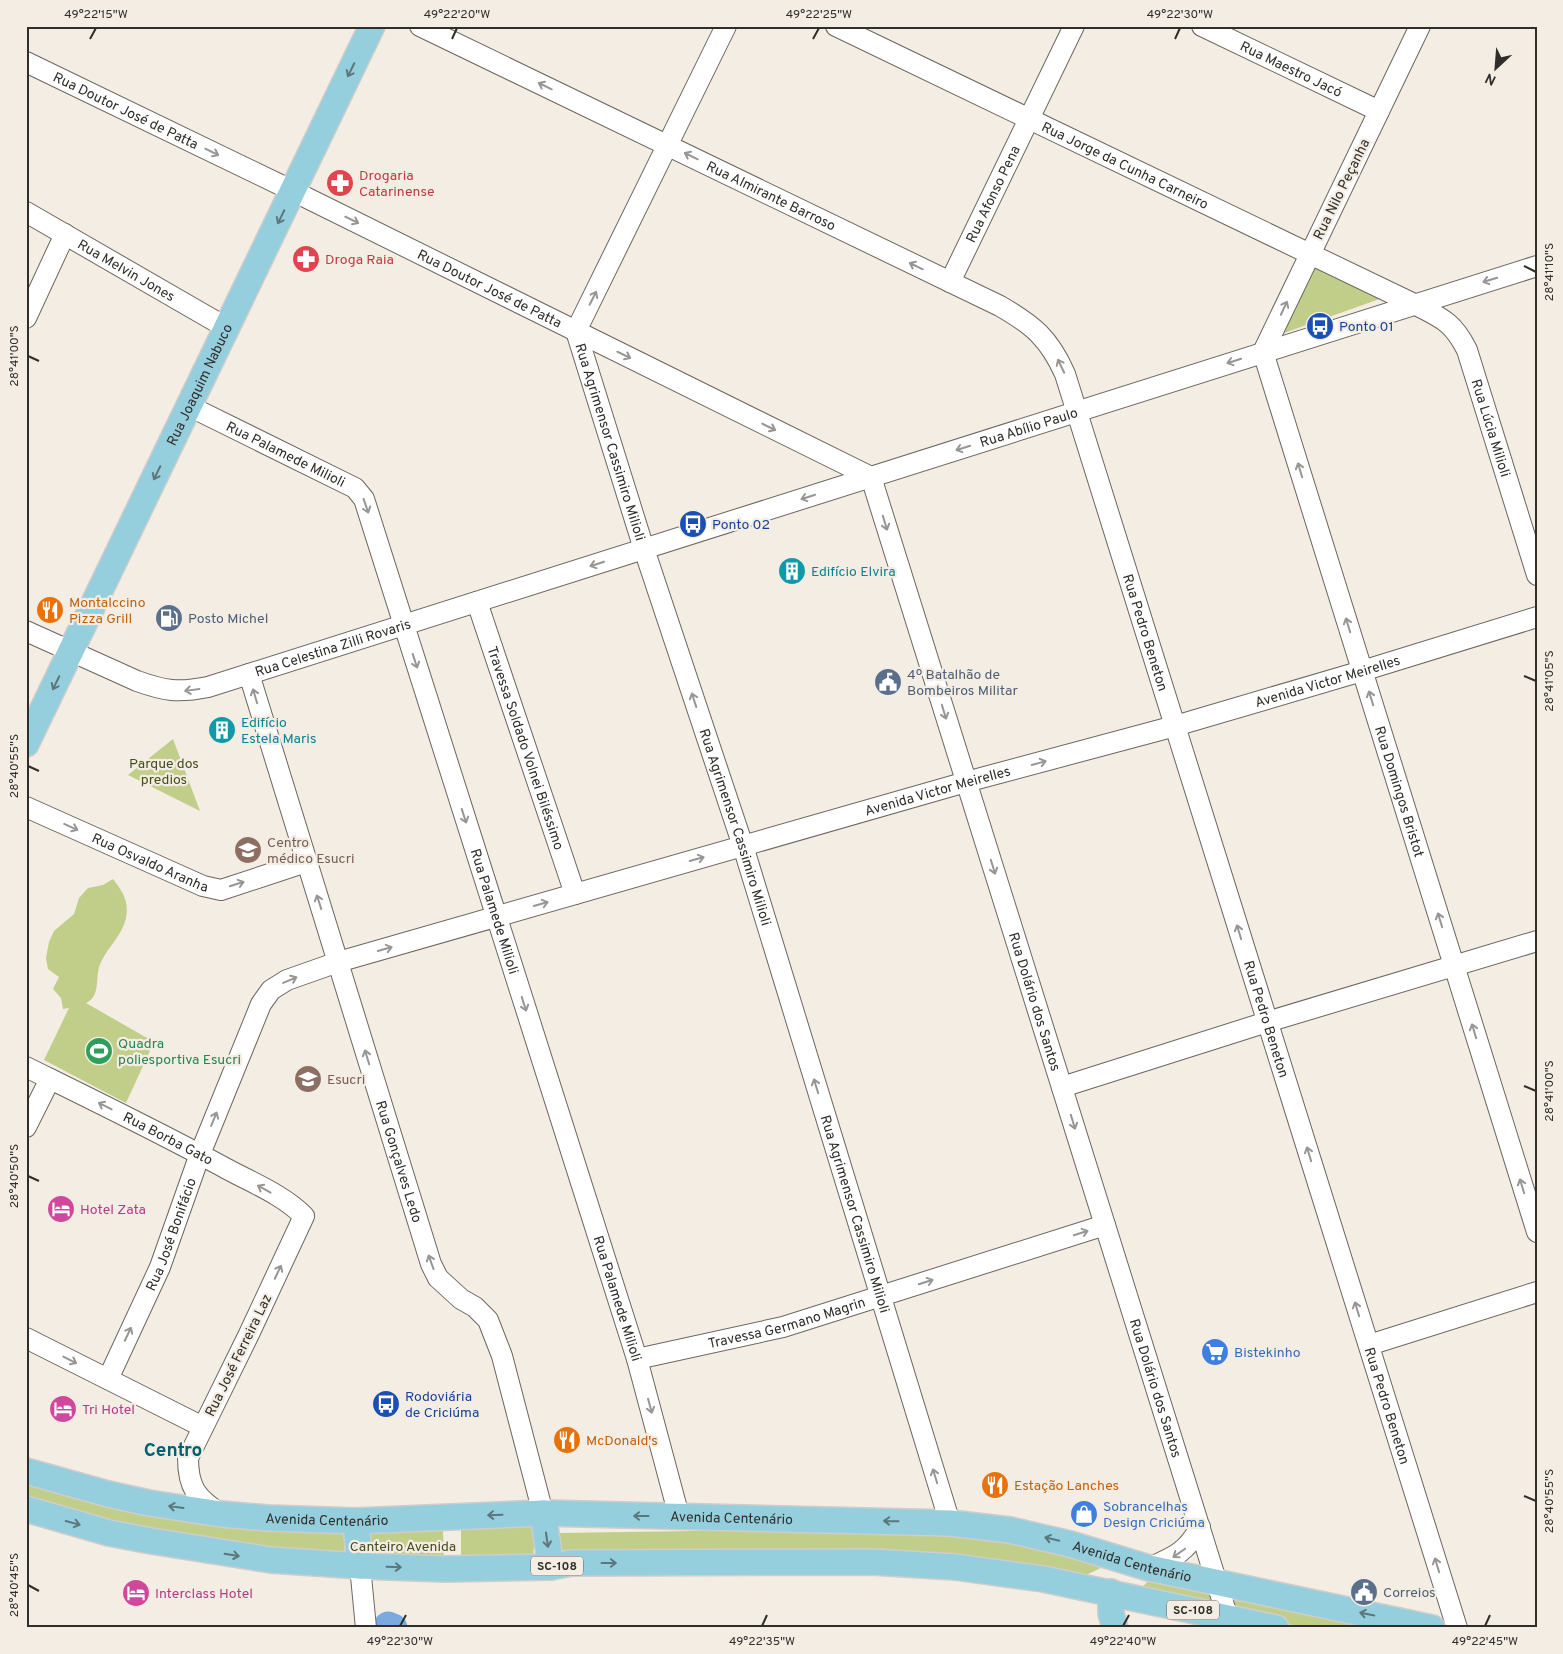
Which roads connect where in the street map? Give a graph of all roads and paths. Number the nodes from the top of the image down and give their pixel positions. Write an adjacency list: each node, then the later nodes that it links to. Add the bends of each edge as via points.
1 (372, 26): 12 (main road, Rua Joaquim Nabuco, one-way to 12)
2 (420, 26): 11 (street, Rua Almirante Barroso, one-way to 2)
3 (726, 26): 11 (street, Rua Agrimensor Cassimiro Milioli)
4 (836, 26): 10 (street, Rua Jorge da Cunha Carneiro)
5 (1074, 26): 10 (street, Rua Afonso Pena)
6 (1202, 26): 9 (street, Rua Maestro Jacó)
7 (1420, 26): 9 (street, Rua Nilo Peçanha)
8 (26, 62): 12 (street, Rua Doutor José de Patta, one-way to 12)
9 (1379, 111): 15 (street, Rua Nilo Peçanha)
10 (1029, 120): 15 (street, Rua Jorge da Cunha Carneiro); 17 (street, Rua Afonso Pena)
11 (669, 146): 17 (street, Rua Almirante Barroso, one-way to 11); 21 (street, Rua Agrimensor Cassimiro Milioli, one-way to 11)
12 (293, 191): 20 (main road, Rua Joaquim Nabuco, one-way to 20); 21 (street, Rua Doutor José de Patta, one-way to 21)
13 (26, 212): 14 (street, Rua Melvin Jones)
14 (65, 234): 19 (street); 20 (street, Rua Melvin Jones)
15 (1309, 254): 18 (street, Rua Jorge da Cunha Carneiro); 22 (street, Rua Nilo Peçanha, one-way to 15)
16 (1537, 266): 18 (street, Rua Abílio Paulo, one-way to 18)
17 (950, 282): 24 (street, Rua Almirante Barroso, one-way to 17, via 1059,361 1035,329 1000,306)
18 (1414, 304): 22 (street, Rua Abílio Paulo); 27 (street, Rua Lúcia Milioli, via 1451,325 1467,350)
19 (26, 318)
20 (227, 328): 23 (main road, Rua Joaquim Nabuco)
21 (576, 331): 25 (street, Rua Doutor José de Patta, one-way to 25); 26 (street, Rua Agrimensor Cassimiro Milioli)
22 (1263, 352): 24 (street, Rua Abílio Paulo, one-way to 24); 33 (street, Rua Domingos Bristot, one-way to 22)
23 (189, 406): 30 (street, Rua Palamede Milioli, one-way to 30, via 355,488 364,499); 32 (main road, Rua Joaquim Nabuco, one-way to 32)
24 (1076, 412): 25 (street, Rua Abílio Paulo, one-way to 25); 35 (street, Rua Pedro Beneton)
25 (871, 477): 26 (street, Rua Abílio Paulo, one-way to 26); 37 (street, Rua Dolário dos Santos, one-way to 37)
26 (644, 549): 28 (street, Rua Celestina Zilli Rovaris, one-way to 28); 39 (street, Rua Agrimensor Cassimiro Milioli, one-way to 26)
27 (1537, 575)
28 (477, 602): 30 (street, Rua Celestina Zilli Rovaris); 41 (street, Travessa Soldado Volnei Biléssimo)
29 (1537, 616): 33 (street, Avenida Victor Meirelles)
30 (404, 625): 34 (street, Rua Celestina Zilli Rovaris); 42 (street, Rua Palamede Milioli, one-way to 42)
31 (26, 631): 32 (street, Rua Celestina Zilli Rovaris)
32 (71, 651): 34 (street, Rua Celestina Zilli Rovaris, one-way to 32, via 208,687 172,691 137,681); 36 (main road, Rua Joaquim Nabuco, one-way to 36)
33 (1362, 671): 35 (street, Avenida Victor Meirelles); 45 (street, Rua Domingos Bristot, one-way to 33)
34 (249, 674): 40 (street, Rua Gonçalves Ledo, one-way to 34)
35 (1175, 726): 37 (street, Avenida Victor Meirelles, one-way to 35); 46 (street, Rua Pedro Beneton, one-way to 35)
36 (26, 744)
37 (966, 782): 39 (street, Avenida Victor Meirelles); 49 (street, Rua Dolário dos Santos, one-way to 49)
38 (26, 807): 40 (street, Rua Osvaldo Aranha, one-way to 40, via 203,886 221,890)
39 (743, 846): 41 (street, Avenida Victor Meirelles, one-way to 39); 56 (street, Rua Agrimensor Cassimiro Milioli, one-way to 39)
40 (306, 862): 44 (street, Rua Gonçalves Ledo, one-way to 40)
41 (575, 894): 42 (street, Avenida Victor Meirelles, one-way to 41)
42 (497, 917): 44 (street, Avenida Victor Meirelles, one-way to 42); 59 (street, Rua Palamede Milioli, one-way to 59)
43 (1537, 941): 45 (street)
44 (338, 962): 51 (street, Rua José Bonifácio, one-way to 44, via 261,1004 271,990 287,980); 64 (street, Rua Gonçalves Ledo, one-way to 44, via 488,1320 438,1278 432,1264)
45 (1454, 966): 46 (street); 54 (street, Rua Domingos Bristot, one-way to 45)
46 (1268, 1022): 49 (street); 58 (street, Rua Pedro Beneton, one-way to 46)
47 (26, 1067): 48 (street, Rua Borba Gato)
48 (50, 1078): 50 (street); 51 (street, Rua Borba Gato, one-way to 48)
49 (1062, 1087): 53 (street, Rua Dolário dos Santos, one-way to 53)
50 (26, 1127)
51 (200, 1154): 52 (street, Rua Borba Gato, one-way to 51, via 294,1206); 60 (street, Rua José Bonifácio, one-way to 51, via 160,1267)
52 (304, 1216): 61 (street, Rua José Ferreira Laz, one-way to 52)
53 (1105, 1225): 56 (street, Travessa Germano Magrin, one-way to 53); 69 (street, Rua Dolário dos Santos)
54 (1537, 1232)
55 (1537, 1292): 58 (street)
56 (880, 1297): 59 (street, Travessa Germano Magrin, via 783,1327); 68 (street, Rua Agrimensor Cassimiro Milioli, one-way to 56)
57 (26, 1338): 60 (street, one-way to 60)
58 (1368, 1345): 79 (street, Rua Pedro Beneton, one-way to 58)
59 (637, 1359): 66 (street, Rua Palamede Milioli, one-way to 66)
60 (108, 1378): 61 (street)
61 (203, 1427): 65 (street, Rua José Ferreira Laz, via 188,1458 188,1476 206,1504)
62 (26, 1471): 65 (main road, Avenida Centenário, one-way to 62, via 149,1503)
63 (26, 1509): 70 (main road, SC-108, one-way to 70, via 109,1533 151,1541 271,1560)
64 (543, 1513): 66 (main road, Avenida Centenário / SC-108, one-way to 64); 67 (main road, Avenida Centenário, one-way to 67); 71 (main road, one-way to 71)
65 (221, 1514): 67 (main road, Avenida Centenário)
66 (679, 1516): 68 (main road, Avenida Centenário / SC-108, one-way to 66)
67 (356, 1521): 70 (main road)
68 (950, 1523): 72 (main road, Avenida Centenário / SC-108, one-way to 68, via 1010,1530)
69 (1200, 1527): 72 (street, one-way to 72, via 1185,1550); 73 (street, Rua Dolário dos Santos)
70 (360, 1566): 71 (main road, SC-108, one-way to 71, via 445,1569); 76 (street)
71 (551, 1567): 74 (main road, SC-108, one-way to 74, via 571,1564 888,1562 990,1570)
72 (1149, 1568): 73 (main road, Avenida Centenário / SC-108); 74 (main road, via 1122,1579)
73 (1217, 1581): 75 (street, Rua Dolário dos Santos); 78 (main road, Avenida Centenário / SC-108, one-way to 73)
74 (1107, 1605): 75 (main road, SC-108)
75 (1230, 1623): 77 (main road, SC-108)
76 (366, 1628)
77 (1276, 1628)
78 (1432, 1628)
79 (1457, 1628)

